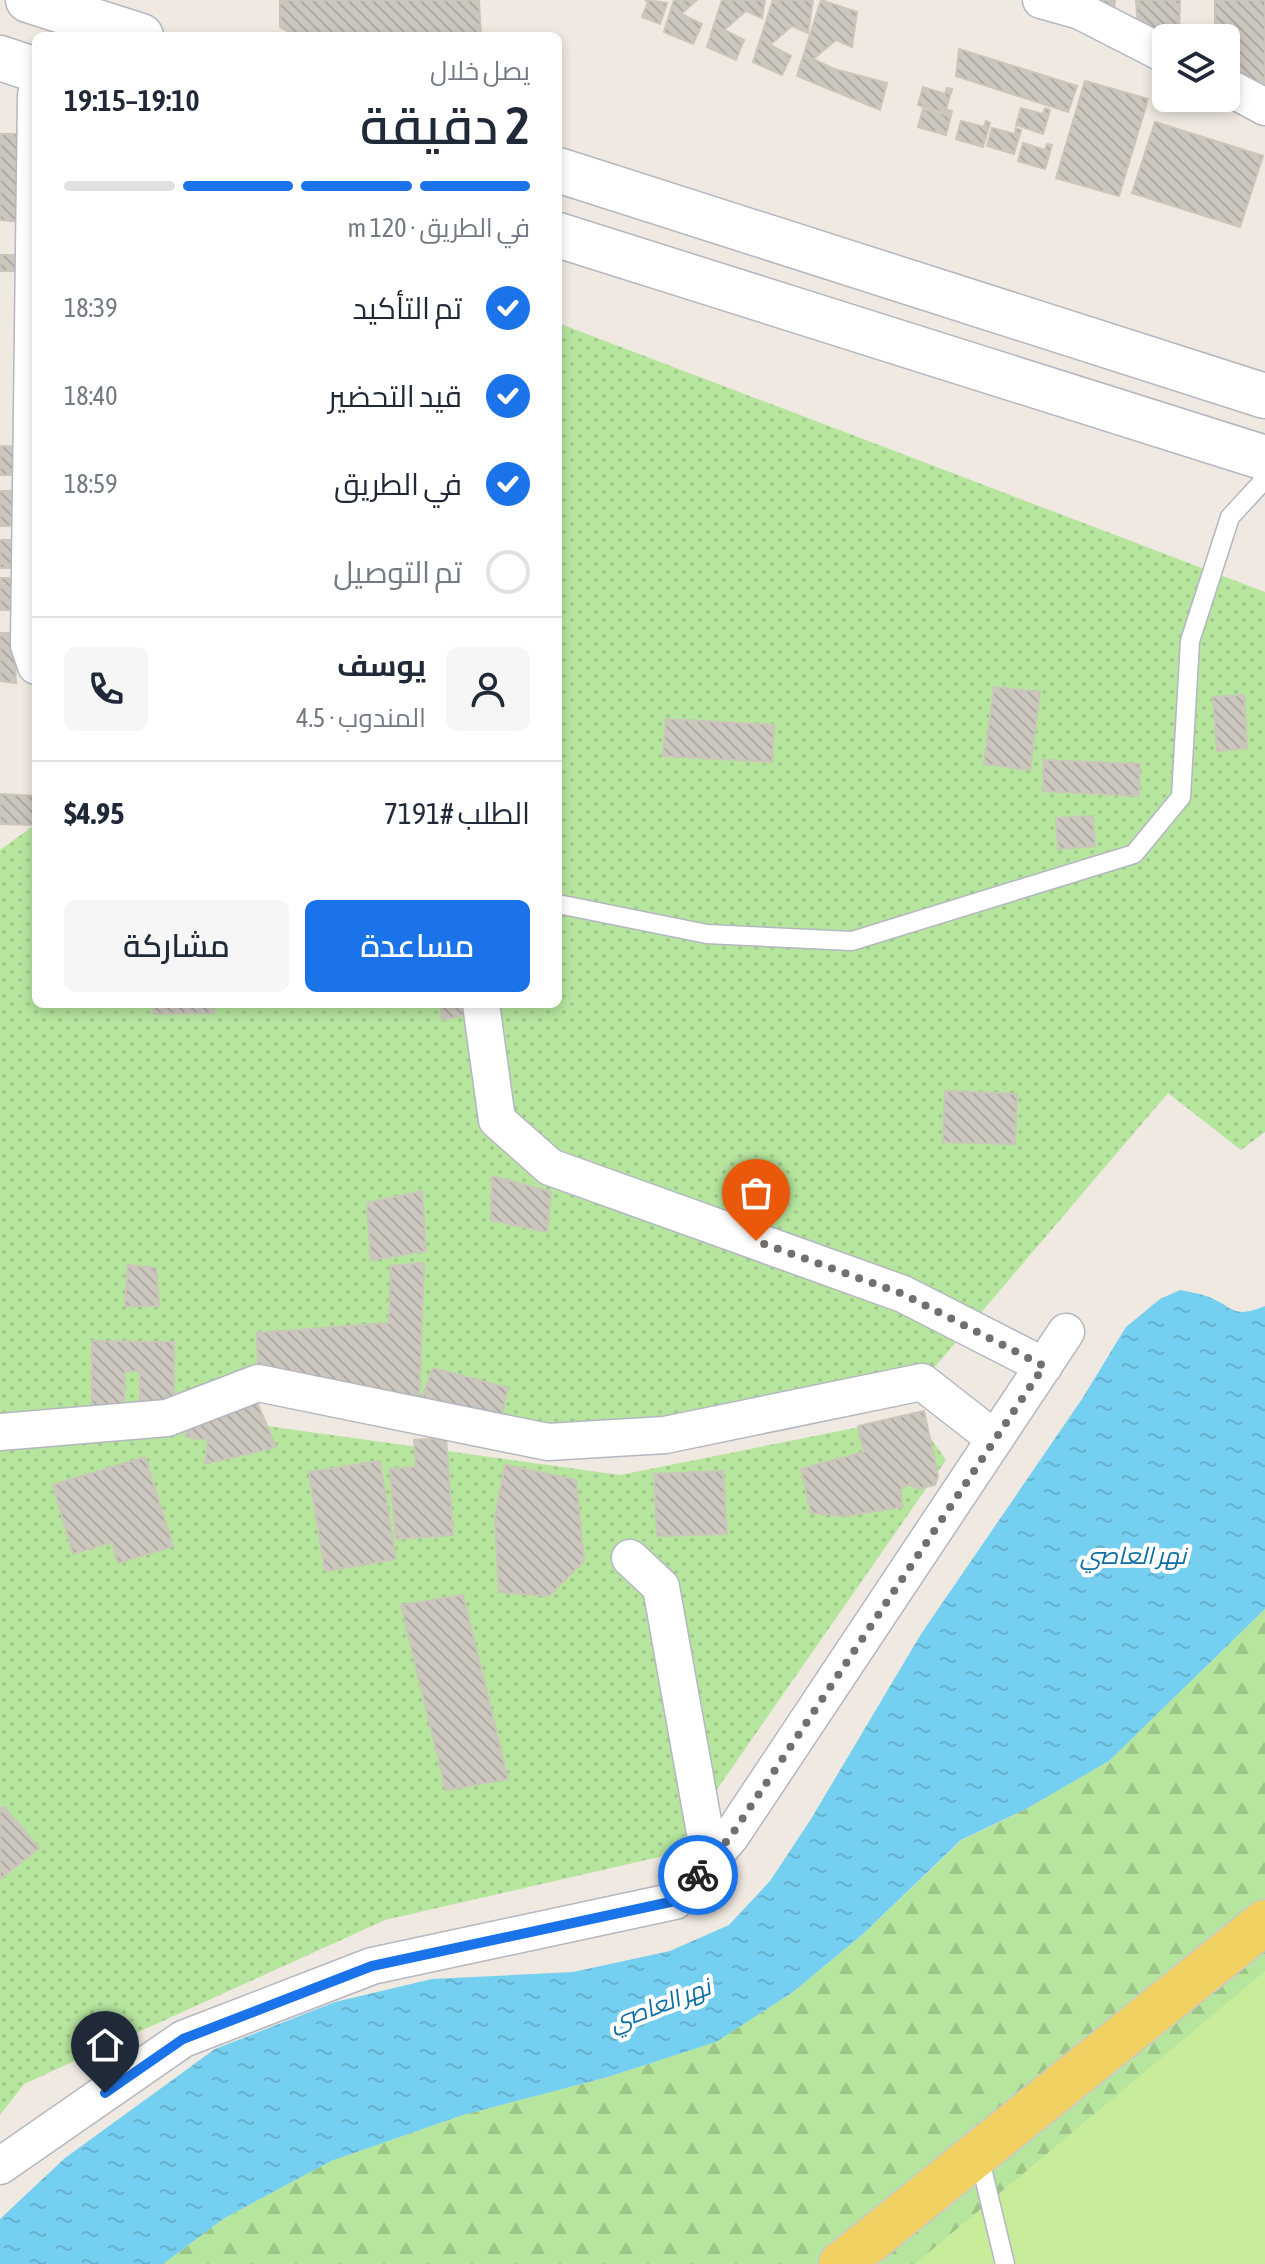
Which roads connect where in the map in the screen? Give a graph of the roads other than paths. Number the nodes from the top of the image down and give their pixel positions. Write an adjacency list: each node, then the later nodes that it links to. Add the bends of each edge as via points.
1 (28, 0): 3 (main road)
2 (1041, 0): 4 (street, via 1080,11)
3 (128, 32)
4 (1152, 48)
5 (0, 58): 6 (main road)
6 (32, 69)
7 (1240, 94): 8 (street)
8 (1265, 107)
9 (562, 171): 11 (main road)
10 (562, 236): 13 (main road)
11 (1265, 396)
12 (32, 409): 15 (street)
13 (1265, 458)
14 (1265, 479): 16 (lane, via 1230,517 1190,641 1181,797 1134,854 852,941 707,934)
15 (32, 654)
16 (562, 905)
17 (482, 1008): 19 (street, via 497,1120 550,1167 903,1294)
18 (1066, 1332): 19 (street)
19 (1044, 1366): 21 (street)
20 (0, 1432): 21 (street, via 167,1418 258,1383 548,1442 607,1439 665,1435 922,1382)
21 (995, 1439): 23 (street)
22 (630, 1558): 23 (street, via 661,1587)
23 (710, 1861): 26 (street, via 675,1901 372,1966 183,2039)
24 (1265, 1922): 25 (main road)
25 (978, 2154): 27 (main road); 28 (lane)
26 (0, 2166)
27 (841, 2264)
28 (1005, 2264)

